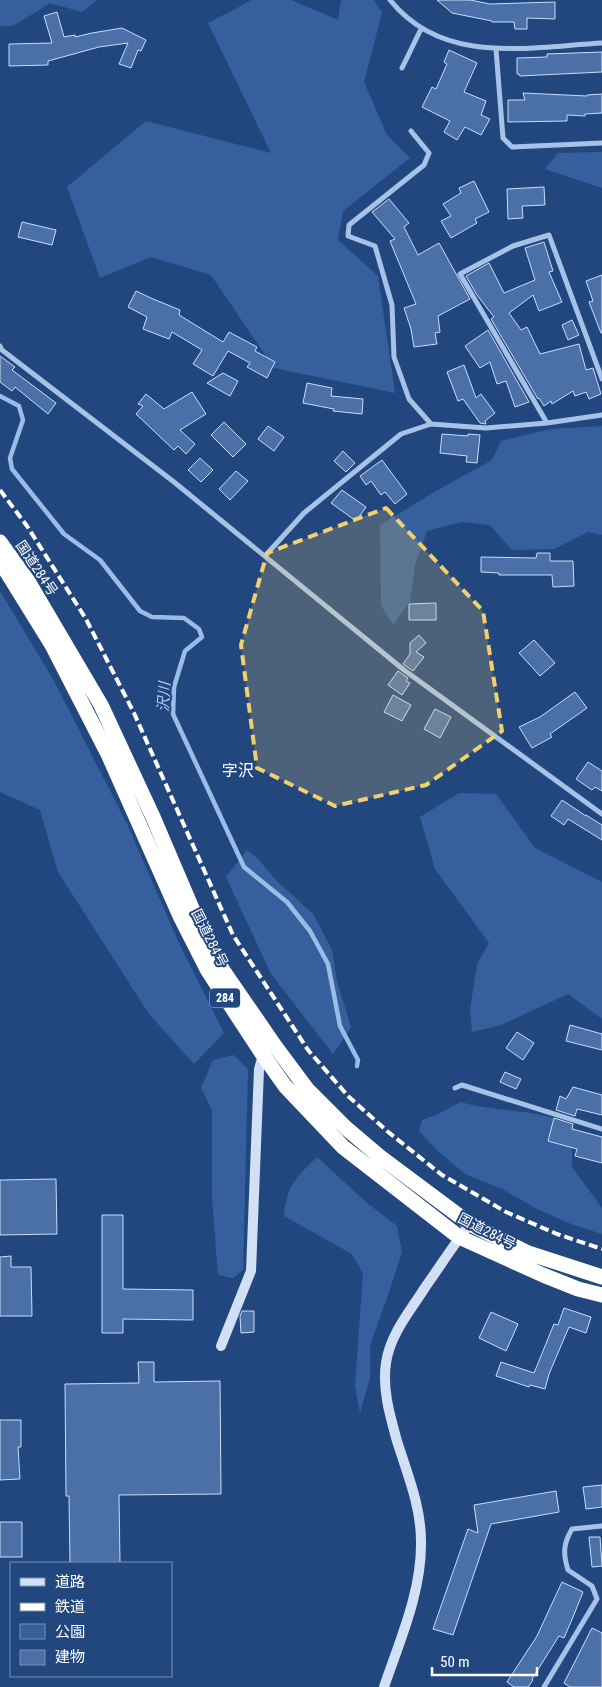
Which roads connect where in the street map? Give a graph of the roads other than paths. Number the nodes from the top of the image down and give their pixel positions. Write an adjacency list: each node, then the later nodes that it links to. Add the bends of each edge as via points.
1 (390, 0): 2 (street, via 398,11)
2 (421, 29): 4 (street, via 456,44); 5 (street)
3 (602, 42): 4 (street)
4 (496, 49): 7 (street, via 503,138 512,146)
5 (402, 68)
6 (411, 131): 12 (street, via 428,153 424,165 349,225 348,236 375,246 392,305 394,357 408,399)
7 (602, 143)
8 (0, 346): 14 (street)
9 (602, 380): 11 (street, via 549,235 513,246 460,274)
10 (602, 415): 11 (street)
11 (547, 423): 12 (street, via 486,428)
12 (431, 424): 14 (street, via 401,434 304,513)
13 (0, 542): 17 (highway, 国道284号 / 284, via 28,581 101,705 194,913)
14 (265, 556): 16 (street, via 404,670)
15 (0, 561): 17 (highway, 国道284号 / 284, via 52,645 104,746 208,971)
16 (602, 814)
17 (269, 1051): 20 (highway, 国道284号 / 284, via 346,1128); 21 (highway, 国道284号 / 284, via 285,1086 343,1147); 24 (street, via 259,1069 251,1270)
18 (455, 1088): 19 (street, via 462,1085)
19 (602, 1129)
20 (470, 1224): 21 (street); 22 (highway, 国道284号 / 284, via 528,1253)
21 (459, 1237): 23 (highway, 国道284号 / 284, via 543,1275); 26 (street, via 390,1344 385,1364 385,1391 390,1415 416,1504 422,1540 419,1578)
22 (602, 1277)
23 (602, 1296)
24 (221, 1346)
25 (602, 1526): 27 (street, via 572,1529 565,1541 568,1570 592,1586 597,1598)
26 (384, 1687)
27 (544, 1687)

